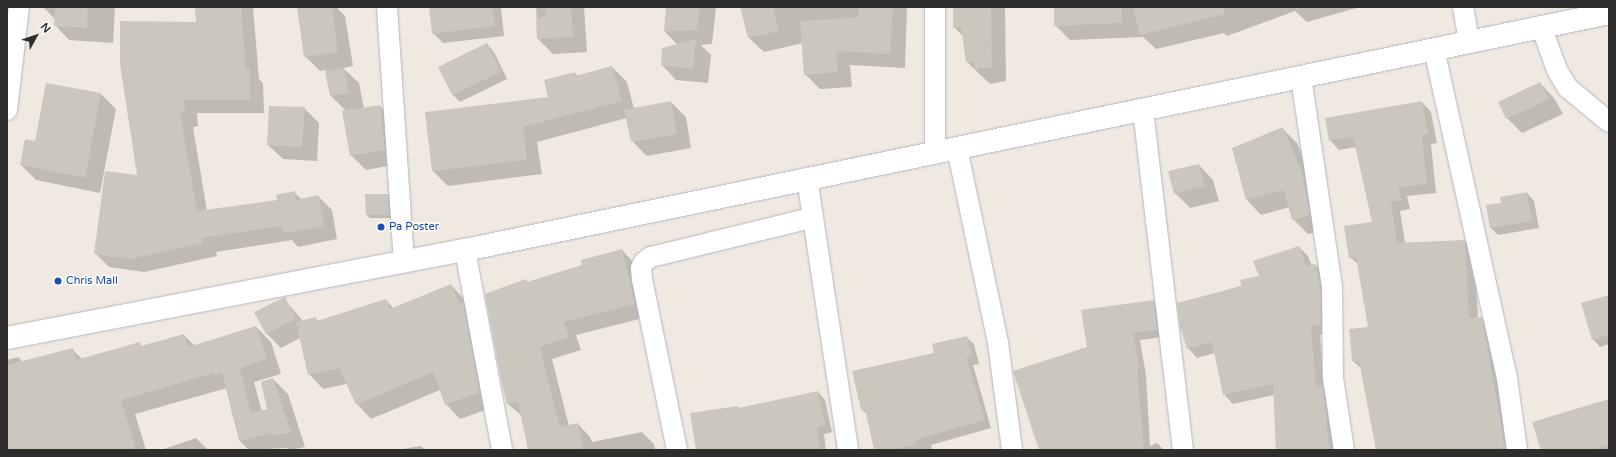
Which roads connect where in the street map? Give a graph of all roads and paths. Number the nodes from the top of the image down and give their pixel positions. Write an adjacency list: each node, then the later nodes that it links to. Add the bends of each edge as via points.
1 (19, 7): 10 (street)
2 (387, 7): 18 (street)
3 (935, 7): 14 (street)
4 (1464, 7): 7 (street)
5 (1609, 13): 6 (street)
6 (1541, 26): 7 (street); 12 (street, via 1557,70 1568,88)
7 (1469, 41): 8 (street)
8 (1434, 49): 9 (street); 26 (street, via 1502,355)
9 (1301, 77): 11 (street); 25 (street, via 1332,287 1333,378)
10 (7, 110)
11 (1143, 110): 13 (street); 24 (street)
12 (1609, 122)
13 (957, 148): 14 (street); 23 (street, via 998,343)
14 (935, 153): 15 (street)
15 (807, 178): 16 (street); 17 (street)
16 (812, 218): 21 (street, via 652,257 644,262 641,268 642,280); 22 (street)
17 (465, 250): 18 (street); 20 (street)
18 (404, 262): 19 (street)
19 (7, 338)
20 (502, 450)
21 (677, 450)
22 (848, 450)
23 (1012, 450)
24 (1183, 450)
25 (1344, 450)
26 (1517, 450)

